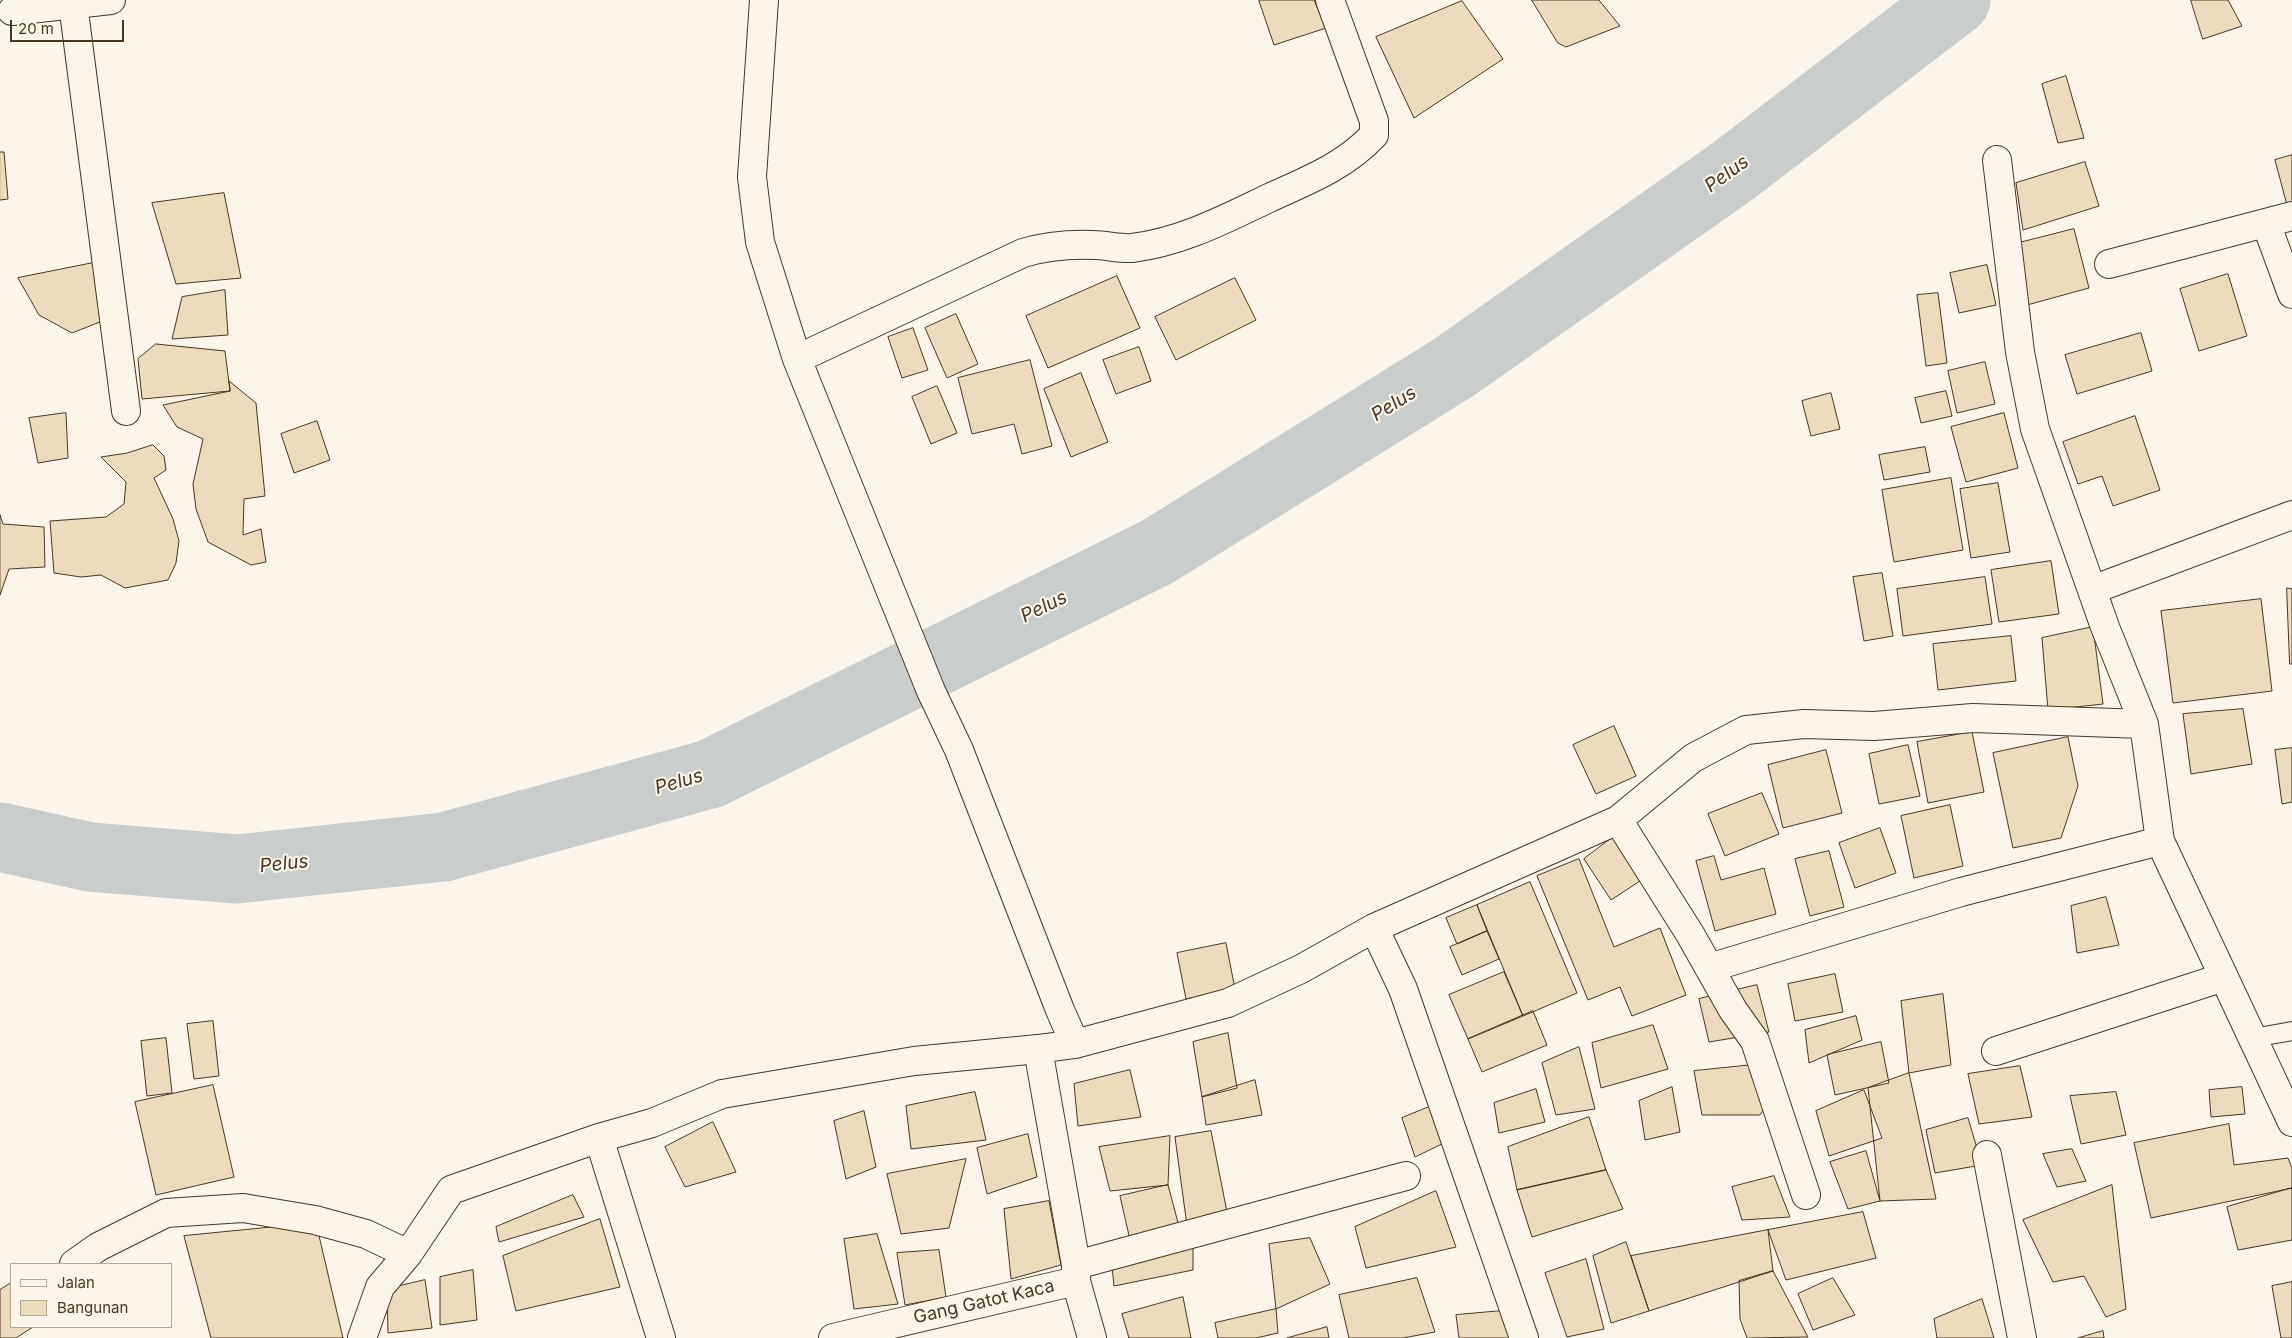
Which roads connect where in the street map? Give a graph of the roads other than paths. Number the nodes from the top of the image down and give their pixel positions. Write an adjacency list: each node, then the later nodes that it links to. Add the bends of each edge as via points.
1 (112, 0): 4 (street)
2 (764, 0): 10 (street, via 752,177 760,242)
3 (1330, 0): 10 (street, via 1374,121 1374,135 1360,150 1334,168 1197,233 1164,243 1129,248 1046,246 1023,253)
4 (73, 4): 5 (street); 11 (street)
5 (12, 11)
6 (1997, 160): 13 (street, via 2020,352 2035,428)
7 (2279, 219): 8 (street); 9 (street)
8 (2109, 264)
9 (2292, 294)
10 (798, 359): 22 (street, via 931,691 959,750)
11 (126, 411)
12 (2292, 515): 13 (street)
13 (2092, 590): 14 (street)
14 (2144, 724): 15 (street, via 1973,718 1874,726 1804,724 1746,730 1694,758); 16 (street)
15 (1627, 834): 17 (street); 18 (street)
16 (2160, 841): 18 (street, via 1962,892); 19 (street)
17 (1374, 928): 22 (street, via 1301,969 1228,1003); 37 (street, via 1400,980)
18 (1709, 968): 29 (street, via 1755,1041)
19 (2224, 978): 21 (street); 24 (street)
20 (2292, 1031): 21 (lane)
21 (2253, 1038): 25 (street)
22 (1074, 1044): 23 (street)
23 (1038, 1049): 26 (street, via 914,1061 722,1094 652,1123); 32 (street)
24 (1996, 1051)
25 (2292, 1122)
26 (599, 1138): 30 (street, via 451,1190); 34 (street)
27 (1987, 1155): 38 (street)
28 (1406, 1176): 32 (street, Gang Gatot Kaca)
29 (1806, 1195)
30 (408, 1254): 31 (street, via 366,1234 316,1220 243,1208 166,1213 98,1247); 33 (street, via 380,1287)
31 (75, 1263)
32 (1076, 1273): 35 (street, Gang Gatot Kaca); 36 (street)
33 (362, 1338)
34 (661, 1338)
35 (833, 1338)
36 (1092, 1338)
37 (1524, 1338)
38 (2022, 1338)

